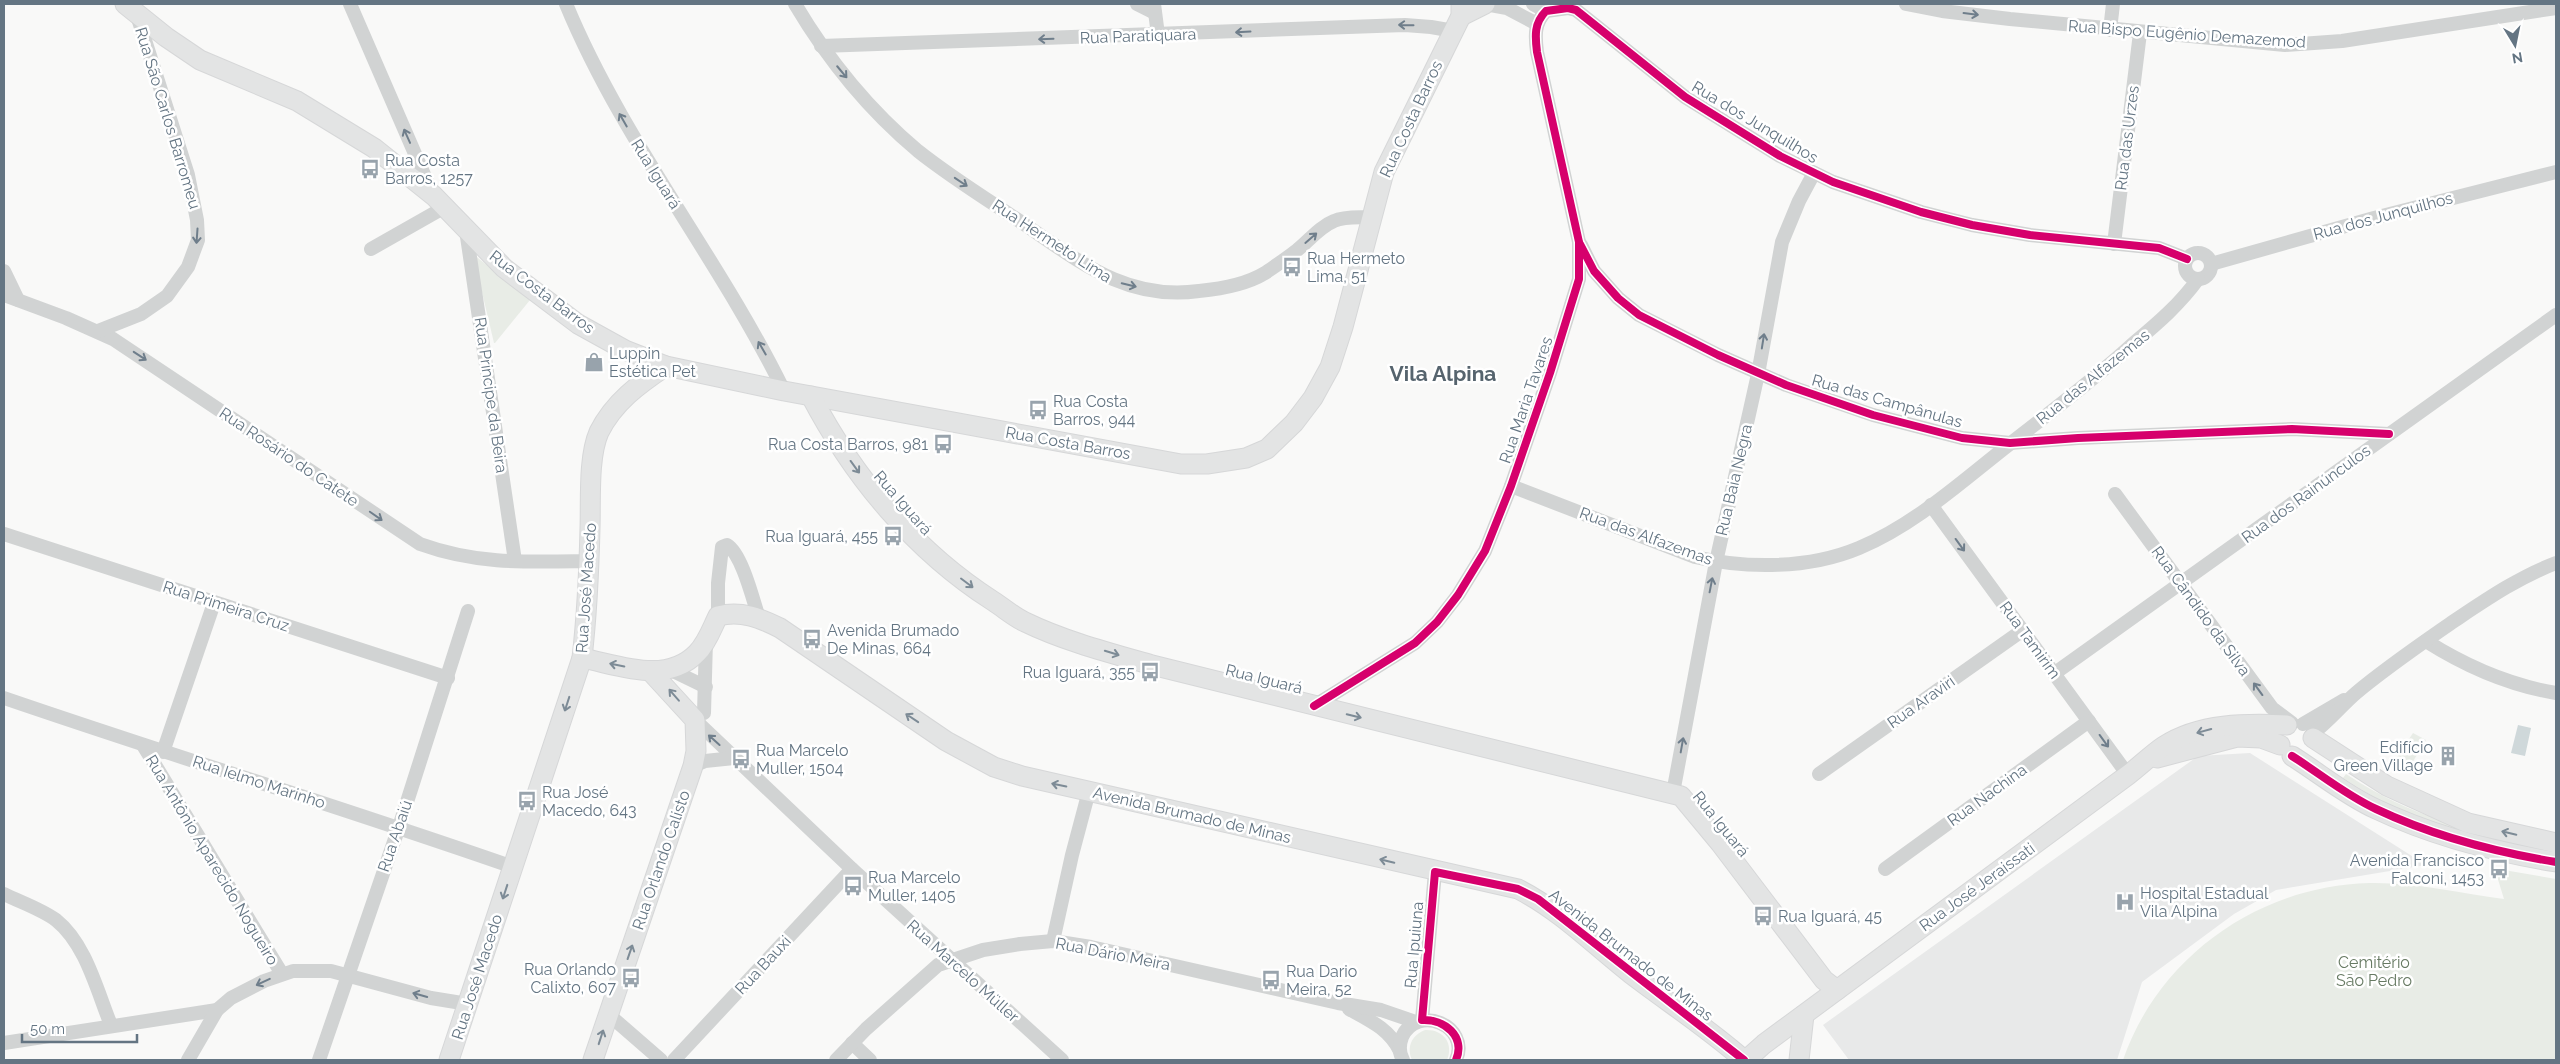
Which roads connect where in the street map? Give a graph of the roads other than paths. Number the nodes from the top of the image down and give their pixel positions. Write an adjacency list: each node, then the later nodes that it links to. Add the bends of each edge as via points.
1 (350, 4): 22 (street, one-way to 1)
2 (566, 4): 38 (street, Rua Iguará, one-way to 2, via 760,345 620,116)
3 (795, 4): 19 (street, Rua Hermeto Lima)
4 (1137, 4): 10 (street)
5 (1485, 4): 14 (main road); 15 (street, via 1507,8)
6 (1533, 4): 13 (street)
7 (1906, 4): 16 (street, Rua Bispo Eugênio Demazemod, one-way to 16)
8 (2113, 4): 16 (street)
9 (132, 7): 22 (main road, Rua Costa Barros, via 200,60 297,101 334,122 402,169); 35 (street, Rua São Carlos Barromeu, one-way to 35, via 188,175 198,240 188,267 167,296 141,314)
10 (1155, 8): 18 (street)
11 (2532, 8): 12 (street, Rua Bispo Eugênio Demazemod); 17 (street, Rua Bispo Eugênio Demazemod, via 2309,44 2265,44)
12 (2556, 8)
13 (1546, 11): 15 (street); 21 (street, Rua dos Junquilhos, via 1568,8 1590,20 1685,97 1780,156)
14 (1459, 17): 18 (street, Rua Paratiquara, one-way to 18, via 1431,26); 23 (main road, Rua Costa Barros, via 1384,172)
15 (1537, 24): 25 (street, Rua Maria Tavares, via 1537,52)
16 (2110, 30): 17 (street, Rua Bispo Eugênio Demazemod)
17 (2140, 33): 26 (street, Rua das Urzes)
18 (1158, 35): 19 (street, Rua Paratiquara, one-way to 19)
19 (821, 46): 23 (street, Rua Hermeto Lima, one-way to 23, via 884,119 917,150 1116,282 1151,291 1174,292 1234,284 1262,274 1335,220)
20 (2556, 172): 29 (street, Rua dos Junquilhos)
21 (1814, 173): 26 (street, Rua dos Junquilhos, via 1921,212 1972,225); 37 (street, Rua Baia Negra, one-way to 21, via 1782,242)
22 (439, 202): 24 (main road, Rua Costa Barros); 27 (street)
23 (1372, 217): 39 (main road, Rua Costa Barros, via 1330,367 1294,423 1267,449 1246,458 1181,464)
24 (466, 230): 36 (main road, Rua Costa Barros, via 504,268 578,324 625,350); 46 (street, Rua Principe da Beira)
25 (1579, 242): 37 (street, Rua das Campânulas, via 1594,271 1618,298 1639,315); 42 (street, Rua Maria Tavares, via 1579,279 1574,301)
26 (2114, 244): 28 (street, Rua dos Junquilhos, via 2159,248)
27 (372, 249)
28 (2186, 258): 29 (street, via 2201,253 2209,258); 31 (street, via 2185,271)
29 (2211, 264): 31 (street, via 2209,274)
30 (4, 271): 33 (street)
31 (2198, 279): 41 (street, Rua das Alfazemas, via 2181,302 2096,378)
32 (4, 295): 33 (street, Rua Rosário do Catete)
33 (18, 300): 35 (street, Rua Rosário do Catete)
34 (2556, 315): 40 (street, Rua dos Rainúnculos)
35 (98, 331): 46 (street, Rua Rosário do Catete, one-way to 46, via 420,544 451,555)
36 (666, 366): 38 (main road, Rua Costa Barros); 47 (main road, Rua José Macedo, via 637,385 616,406 599,434 592,465)
37 (1758, 374): 41 (street, Rua das Campânulas, via 1872,414 1962,438); 48 (street, Rua Baia Negra)
38 (784, 391): 39 (main road, Rua Costa Barros)
39 (811, 396): 65 (main road, Rua Iguará, one-way to 65, via 833,437 906,532 938,562 1025,622 1145,663)
40 (2389, 434): 41 (street, Rua das Campânulas, via 2292,429); 50 (street, Rua dos Rainúnculos)
41 (2010, 443): 44 (street, Rua das Alfazemas)
42 (1511, 486): 48 (street, Rua das Alfazemas, via 1695,557); 65 (street, Rua Maria Tavares, via 1485,551 1437,622 1415,643)
43 (2114, 494): 50 (street, Rua Cândido da Silva)
44 (1932, 505): 48 (street, Rua das Alfazemas, via 1881,538 1858,549 1825,558 1785,564); 55 (street, Rua Tamirim, one-way to 55)
45 (4, 534): 51 (street, Rua Primeira Cruz)
46 (515, 561): 47 (street, Rua Rosário do Catete)
47 (589, 561): 58 (main road, Rua José Macedo)
48 (1716, 562): 78 (street, Rua Baia Negra, one-way to 48)
49 (2556, 563): 57 (street, via 2532,572 2502,590)
50 (2182, 583): 60 (street, Rua dos Rainúnculos); 68 (street, Rua Cândido da Silva, one-way to 50, via 2272,708)
51 (214, 603): 61 (street, Rua Primeira Cruz); 71 (street)
52 (468, 612): 61 (street, Rua Abaiú)
53 (718, 616): 54 (main road, Avenida Brumado de Minas, via 740,614); 54 (street, via 722,547 727,545 738,562); 56 (main road)
54 (760, 618): 77 (main road, Avenida Brumado de Minas, one-way to 54, via 1022,776 971,756 780,628)
55 (2023, 630): 60 (street, Rua Tamirim); 75 (street, Rua Araviri)
56 (706, 640): 59 (main road, via 697,653); 62 (street)
57 (2426, 641): 63 (street, via 2493,678); 68 (street, via 2356,694 2328,722)
58 (582, 658): 59 (main road, one-way to 58); 82 (main road, Rua José Macedo, one-way to 82)
59 (660, 671): 62 (street); 66 (main road, one-way to 59, via 666,686)
60 (2055, 673): 67 (street, Rua Tamirim)
61 (448, 678): 79 (street, Rua Abaiú)
62 (706, 687): 66 (street)
63 (2556, 693)
64 (4, 698): 69 (street, Rua Ielmo Marinho)
65 (1314, 706): 78 (main road, Rua Iguará, one-way to 78)
66 (700, 717): 72 (street, Rua Marcelo Müller, one-way to 66); 74 (main road, Rua Orlando Calisto)
67 (2089, 721): 76 (street, Rua Tamirim, one-way to 76); 84 (street, Rua Nachina)
68 (2301, 729): 70 (main road, via 2280,734); 70 (main road, via 2307,752); 73 (main road, Rua José Jeraissati, one-way to 73, via 2221,726 2179,737); 80 (main road, one-way to 68, via 2468,823 2387,786)
69 (143, 745): 71 (street, Rua Ielmo Marinho); 89 (street, Rua Antônio Aparecido Nogueiro)
70 (2286, 750): 73 (main road, via 2261,738 2238,737); 81 (main road, via 2375,809 2503,853)
71 (163, 752): 79 (street, Rua Ielmo Marinho)
72 (734, 758): 74 (street, via 705,761); 83 (street, Rua Marcelo Müller)
73 (2149, 760): 76 (main road, Rua José Jeraissati)
74 (694, 766): 95 (main road, Rua Orlando Calisto, one-way to 74)
75 (1819, 774)
76 (2128, 776): 91 (main road, Rua José Jeraissati)
77 (1089, 791): 85 (main road, Avenida Brumado de Minas, one-way to 77); 87 (street)
78 (1673, 793): 91 (main road, Rua Iguará, via 1693,808 1824,980)
79 (399, 827): 82 (street, Rua Ielmo Marinho); 90 (street, Rua Abaiú)
80 (2556, 843)
81 (2556, 862)
82 (513, 868): 93 (main road, Rua José Macedo, one-way to 93)
83 (852, 869): 88 (street, Rua Marcelo Müller); 108 (street, Rua Bauxi)
84 (1885, 869)
85 (1435, 872): 97 (street, Rua Ipuiuna); 113 (main road, Avenida Brumado de Minas, via 1518,889 1538,899)
86 (4, 894): 98 (street, via 54,919 68,931 78,944)
87 (1053, 941): 88 (street, Rua Dário Meira, via 983,950); 92 (street, Rua Dário Meira)
88 (951, 960): 100 (street, Rua Dário Meira, via 926,974); 111 (street, Rua Marcelo Müller)
89 (282, 974): 90 (street, via 309,970); 94 (street, one-way to 94, via 232,998)
90 (348, 974): 93 (street, one-way to 90, via 431,998); 104 (street, Rua Abaiú)
91 (1837, 990): 96 (main road, Rua José Jeraissati)
92 (1338, 1003): 97 (street, Rua Dário Meira); 102 (street, Rua Dário Meira, via 1387,1031 1394,1038)
93 (468, 1004): 105 (main road, Rua José Macedo)
94 (217, 1010): 98 (street); 103 (street)
95 (608, 1014): 106 (main road, Rua Orlando Calisto, one-way to 95); 107 (street)
96 (1804, 1015): 113 (main road, Rua José Jeraissati); 114 (main road)
97 (1419, 1021): 101 (street, Rua Dário Meira, via 1442,1022 1456,1036); 102 (street, via 1404,1034)
98 (111, 1025): 99 (street)
99 (4, 1043)
100 (852, 1044): 109 (street, Rua Dário Meira); 110 (street)
101 (1457, 1053): 112 (street, Rua Dário Meira)
102 (1401, 1057)
103 (188, 1060)
104 (319, 1060)
105 (450, 1060)
106 (593, 1060)
107 (661, 1060)
108 (674, 1060)
109 (836, 1060)
110 (870, 1060)
111 (1062, 1060)
112 (1465, 1060)
113 (1745, 1060)
114 (1799, 1060)

